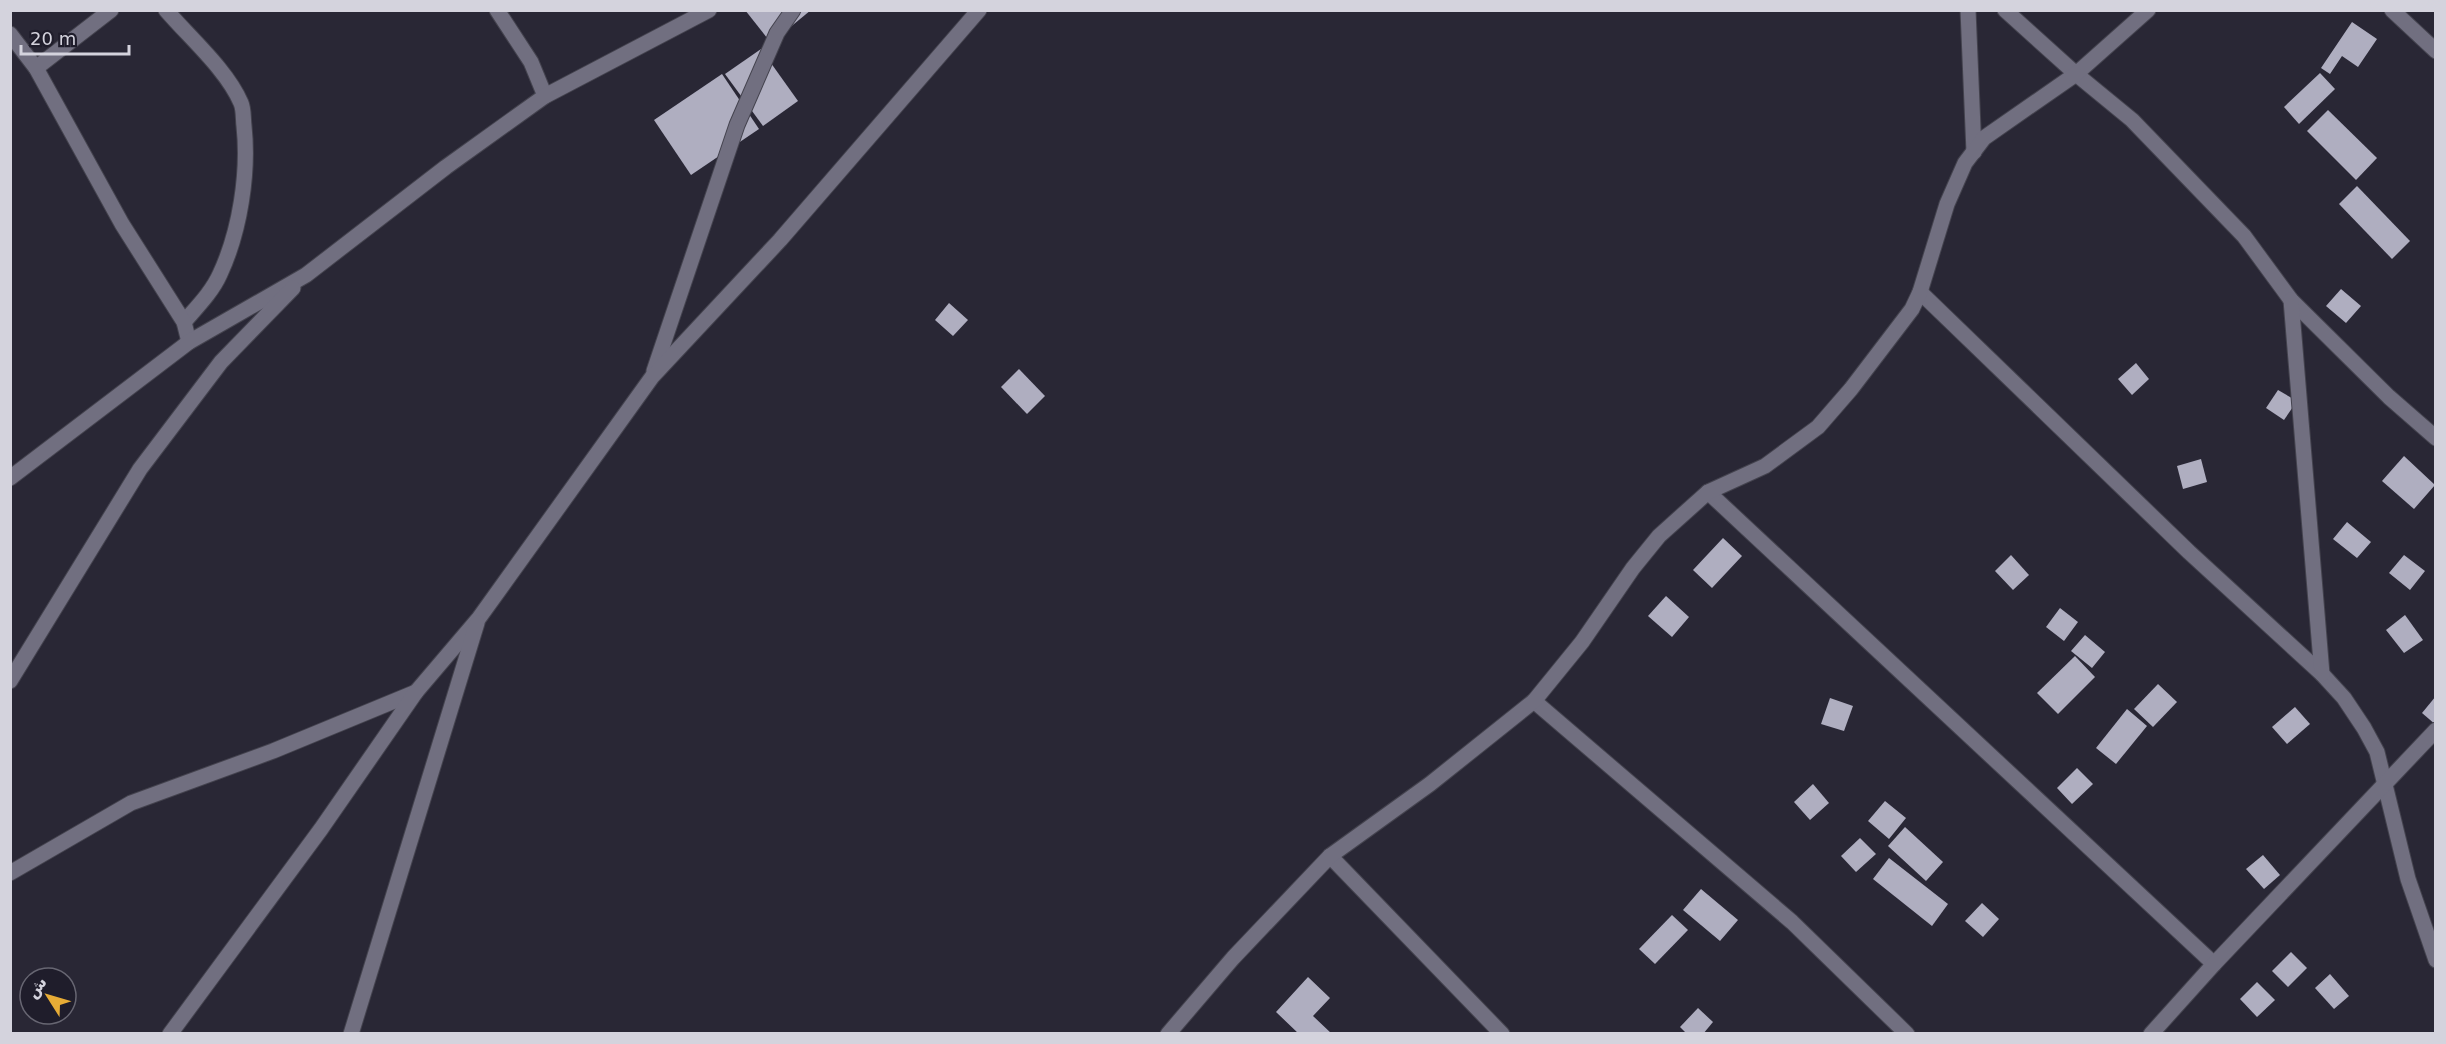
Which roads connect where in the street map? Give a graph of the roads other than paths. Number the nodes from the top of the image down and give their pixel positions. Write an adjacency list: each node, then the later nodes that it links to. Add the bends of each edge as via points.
1 (111, 10): 13 (street)
2 (166, 10): 20 (street, via 228,81 242,105 245,137 246,172 232,239 220,274)
3 (497, 10): 15 (street, via 531,62)
4 (709, 10): 15 (street)
5 (792, 10): 22 (street, via 777,33 737,125)
6 (979, 10): 22 (street, via 780,240)
7 (1968, 10): 16 (street)
8 (2005, 10): 14 (street)
9 (2148, 10): 14 (street)
10 (2392, 10): 12 (street)
11 (10, 34): 13 (street)
12 (2436, 51)
13 (36, 68): 20 (street, via 122,224)
14 (2076, 74): 16 (street, via 1984,138); 19 (street, via 2132,120 2187,176 2244,236)
15 (545, 96): 17 (street)
16 (1974, 152): 18 (street, via 1947,204)
17 (306, 275): 21 (street); 28 (street, via 221,362 140,469)
18 (1920, 292): 25 (street, via 1895,333 1818,427 1766,466); 27 (street, via 2188,552)
19 (2291, 300): 23 (street); 27 (street)
20 (184, 322): 21 (street)
21 (189, 342): 24 (street)
22 (652, 377): 26 (street)
23 (2436, 438)
24 (10, 478)
25 (1708, 492): 30 (street, via 1659,536); 36 (street)
26 (479, 618): 29 (street); 38 (street)
27 (2322, 674): 32 (street, via 2364,728 2378,752)
28 (10, 681)
29 (416, 692): 34 (street, via 273,751 131,803); 37 (street)
30 (1534, 701): 33 (street, via 1430,784); 41 (street, via 1792,922)
31 (2436, 730): 32 (street)
32 (2385, 782): 35 (street, via 2408,879); 36 (street)
33 (1330, 856): 39 (street, via 1233,958); 40 (street)
34 (10, 873)
35 (2436, 960)
36 (2214, 964): 42 (street)
37 (170, 1034)
38 (351, 1034)
39 (1168, 1034)
40 (1502, 1034)
41 (1907, 1034)
42 (2151, 1034)

